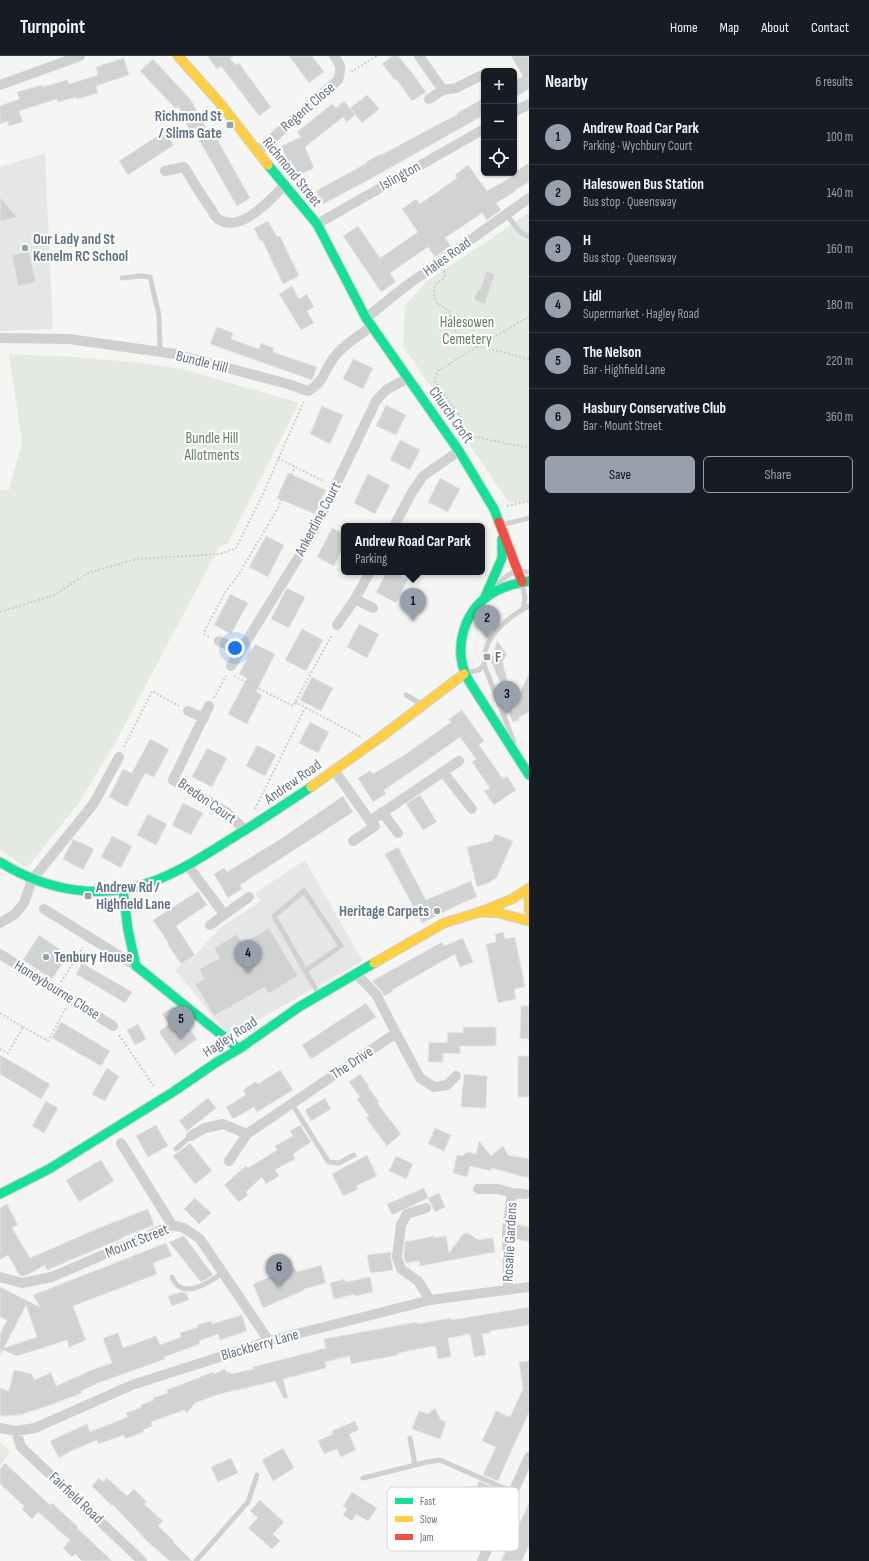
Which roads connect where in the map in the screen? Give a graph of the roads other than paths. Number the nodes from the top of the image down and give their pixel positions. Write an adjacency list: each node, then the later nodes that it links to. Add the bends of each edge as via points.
1 (80, 56): 5 (street)
2 (178, 56): 13 (street, Richmond Street, via 219,102)
3 (334, 56): 13 (street, Regent Close, via 342,69 338,80)
4 (419, 56): 8 (street)
5 (63, 59): 7 (street)
6 (481, 76): 8 (street, via 456,88)
7 (0, 85)
8 (443, 90): 9 (street)
9 (429, 99)
10 (529, 104): 11 (street)
11 (517, 110)
12 (481, 131): 18 (street, Islington)
13 (257, 152): 15 (street, Richmond Street)
14 (165, 171): 15 (street, via 184,167 218,219 233,223 244,220 263,207)
15 (285, 186): 18 (street, Richmond Street)
16 (529, 198): 17 (street, Hales Road)
17 (506, 214): 19 (lane, via 520,232); 21 (street, Hales Road, via 406,286)
18 (316, 224): 21 (street, Richmond Street)
19 (529, 237)
20 (122, 278): 23 (lane, via 150,277 159,315)
21 (369, 322): 23 (street, Bundle Hill, via 334,356 318,386 308,391); 24 (street, Church Croft)
22 (0, 338): 23 (street, Bundle Hill, via 69,340)
23 (160, 352)
24 (408, 378): 25 (street, Church Croft); 40 (street, Ankerdine Court, via 386,390 376,400 311,537)
25 (459, 451): 27 (street, via 423,476); 28 (street, Church Croft, via 494,510)
26 (529, 518): 28 (lane)
27 (396, 523)
28 (502, 529): 29 (street, Church Croft); 33 (street, Church Croft, via 502,558)
29 (517, 572): 30 (lane); 32 (street, Church Croft); 33 (lane, via 507,575)
30 (529, 572)
31 (368, 575): 34 (street)
32 (526, 581): 33 (street, via 505,586); 37 (lane)
33 (485, 597): 43 (street, via 465,625 460,659)
34 (355, 599): 36 (street); 38 (street)
35 (529, 606): 37 (lane)
36 (372, 608)
37 (523, 609): 41 (lane, via 490,638 484,655)
38 (337, 625)
39 (219, 641): 40 (street)
40 (240, 651): 42 (street, Ankerdine Court)
41 (484, 664): 43 (lane, via 479,670); 51 (lane)
42 (231, 666)
43 (464, 674): 46 (street, Andrew Road); 51 (street, via 489,716)
44 (406, 695): 46 (lane)
45 (210, 706): 48 (street, Bredon Court)
46 (424, 706): 52 (street, Andrew Road)
47 (188, 711): 48 (street)
48 (204, 718): 58 (street, Bredon Court, via 173,780 226,812)
49 (119, 758): 63 (street, via 94,803)
50 (459, 761): 53 (street)
51 (521, 761): 54 (street)
52 (334, 770): 57 (street); 58 (street, Andrew Road)
53 (443, 772): 55 (street); 56 (street)
54 (529, 775)
55 (472, 809)
56 (382, 812): 57 (street); 59 (street)
57 (370, 821): 60 (street, via 375,826)
58 (245, 830): 62 (street, Andrew Road)
59 (398, 833)
60 (353, 841)
61 (0, 862): 63 (street, Andrew Road)
62 (188, 866): 65 (street, Andrew Road, via 159,880); 71 (street)
63 (32, 880): 65 (street, Andrew Road, via 77,891); 73 (street, via 24,903 14,914)
64 (529, 888): 70 (street, Hagley Road, via 512,899)
65 (123, 890): 76 (street)
66 (529, 892): 69 (street)
67 (249, 897): 71 (street)
68 (44, 909): 76 (street)
69 (529, 910)
70 (480, 912): 72 (street, Hagley Road, via 499,913); 78 (street, Hagley Road, via 444,923)
71 (224, 914): 74 (street)
72 (529, 921)
73 (0, 923)
74 (210, 925)
75 (0, 954): 80 (street, Honeybourne Close)
76 (136, 966): 82 (street)
77 (305, 971): 77 (lane, via 274,916 304,891 341,946); 79 (lane)
78 (354, 973): 79 (street, Hagley Road); 81 (street, via 376,994)
79 (319, 994): 82 (street, Hagley Road)
80 (113, 1026)
81 (396, 1033): 83 (street, via 420,1078 434,1087 447,1085); 84 (street, The Drive)
82 (239, 1049): 92 (street, Hagley Road, via 49,1169)
83 (456, 1076)
84 (292, 1104): 85 (street, The Drive); 89 (lane, via 329,1162 339,1163)
85 (247, 1134): 86 (street, via 223,1124 205,1128); 90 (street, The Drive)
86 (190, 1136): 88 (lane)
87 (121, 1143): 96 (street)
88 (176, 1149)
89 (354, 1155)
90 (229, 1161)
91 (478, 1189): 93 (street, Rosalie Gardens, via 498,1189)
92 (0, 1194)
93 (512, 1194): 94 (street, Rosalie Gardens); 101 (street, Rosalie Gardens, via 507,1232)
94 (525, 1194)
95 (426, 1208): 102 (street, via 407,1214 401,1225 397,1257 401,1269 418,1281)
96 (172, 1225): 97 (street, Mount Street, via 184,1228 200,1239); 98 (street, Mount Street, via 52,1277 22,1283)
97 (223, 1273): 99 (lane, via 204,1284 186,1289 178,1287); 103 (street, Mount Street)
98 (0, 1277)
99 (172, 1278)
100 (529, 1287): 101 (street, Blackberry Lane)
101 (508, 1290): 102 (street, Blackberry Lane)
102 (430, 1300): 103 (street, Blackberry Lane)
103 (269, 1341): 105 (street, Blackberry Lane, via 132,1385 35,1428)
104 (0, 1428): 105 (street, Blackberry Lane)
105 (16, 1431): 114 (street, Fairfield Road, via 21,1447)
106 (410, 1438): 108 (lane)
107 (529, 1457): 112 (street)
108 (415, 1465): 110 (lane); 111 (lane, via 440,1460)
109 (257, 1475): 115 (lane, via 248,1502)
110 (363, 1478)
111 (502, 1487)
112 (515, 1487)
113 (486, 1551): 116 (street)
114 (142, 1561)
115 (196, 1561)
116 (482, 1561)

